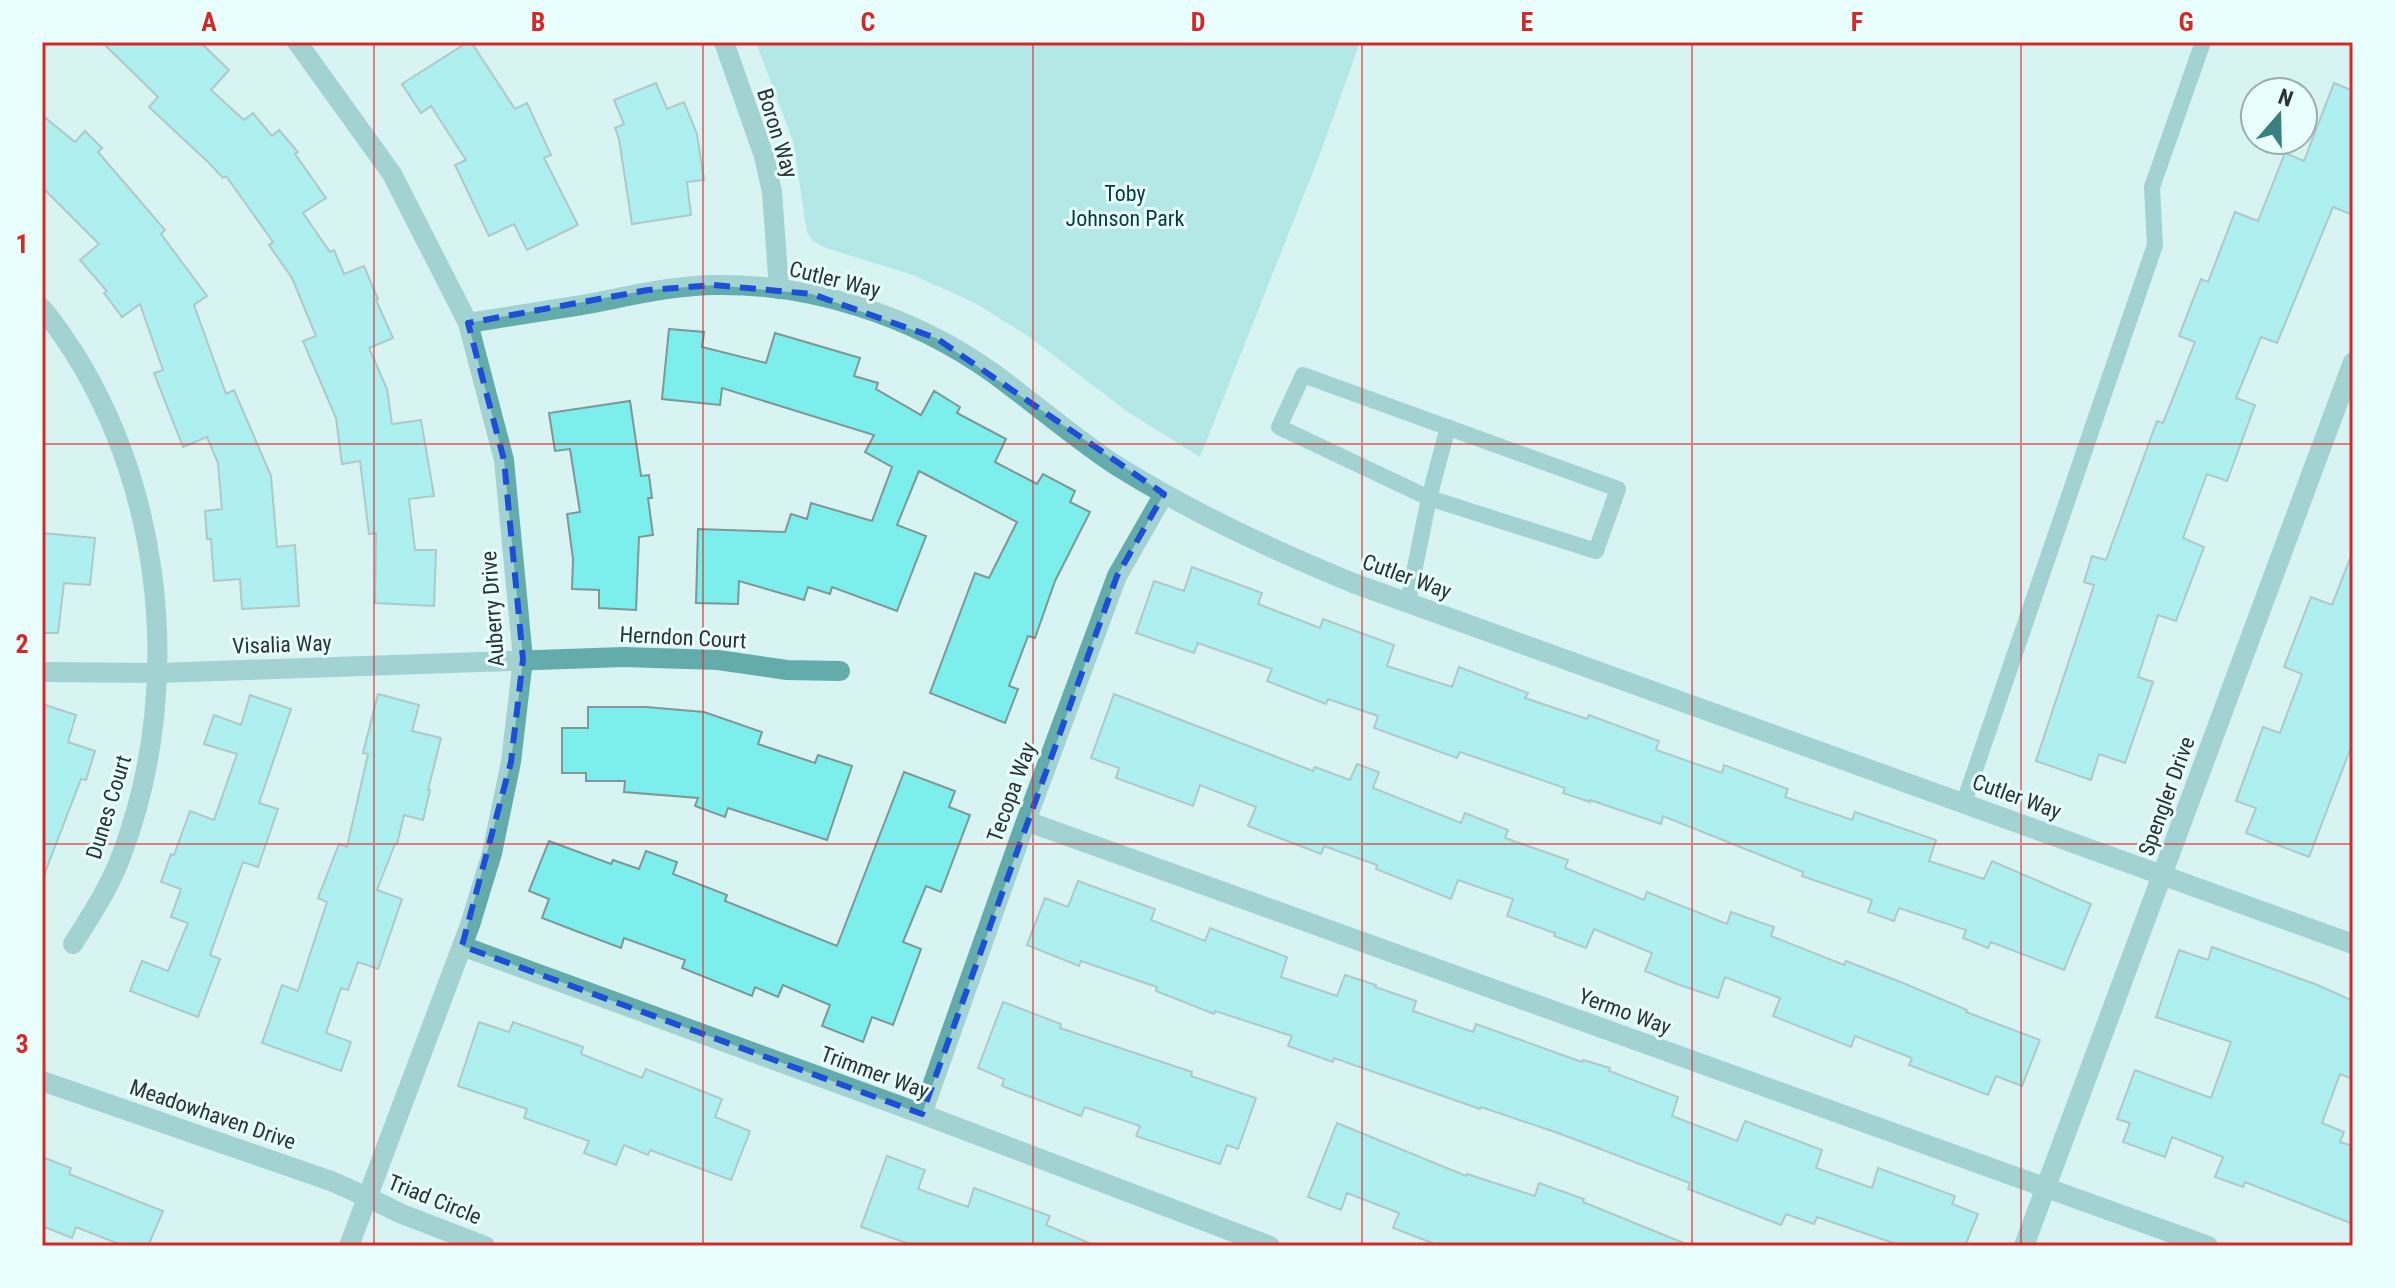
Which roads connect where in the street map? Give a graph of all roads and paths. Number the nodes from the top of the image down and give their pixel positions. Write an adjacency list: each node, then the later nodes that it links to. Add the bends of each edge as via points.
1 (297, 42): 6 (street, Auberry Drive, via 392,174)
2 (724, 42): 4 (street, Boron Way, via 764,156)
3 (2203, 42): 16 (lane, via 2152,187 2155,245)
4 (779, 289): 6 (street, Cutler Way, via 714,285 648,290); 9 (street, Cutler Way, via 876,312 936,338)
5 (42, 308): 15 (street, Dunes Court, via 103,408 132,482 156,599)
6 (468, 323): 12 (street, Auberry Drive, via 504,460)
7 (2353, 362): 18 (street, Spengler Drive)
8 (1448, 427): 10 (lane); 10 (lane, via 1303,375 1279,427); 10 (lane, via 1618,489 1596,551)
9 (1164, 494): 11 (street, Cutler Way, via 1267,548); 17 (street, Tecopa Way, via 1117,576)
10 (1429, 498): 11 (lane)
11 (1408, 602): 16 (street, Cutler Way)
12 (523, 659): 13 (street, Herndon Court, via 718,660); 15 (street, Visalia Way); 21 (street, Auberry Drive, via 511,762 495,838)
13 (840, 671)
14 (42, 672): 15 (street, Visalia Way)
15 (158, 673): 19 (street, Dunes Court, via 151,748 132,825 107,889)
16 (1964, 802): 18 (street, Cutler Way)
17 (1026, 821): 23 (street, Tecopa Way); 24 (street, Yermo Way)
18 (2163, 873): 20 (street, Cutler Way); 24 (street, Spengler Drive)
19 (73, 944)
20 (2353, 944)
21 (462, 946): 23 (street, Trimmer Way); 25 (street, Auberry Drive)
22 (42, 1081): 25 (street, Meadowhaven Drive)
23 (922, 1114): 28 (street, Trimmer Way)
24 (2046, 1188): 29 (street, Spengler Drive); 30 (street, Yermo Way)
25 (367, 1197): 26 (street, Auberry Drive); 27 (street, Triad Circle)
26 (349, 1246)
27 (485, 1246)
28 (1270, 1246)
29 (2024, 1246)
30 (2208, 1246)

